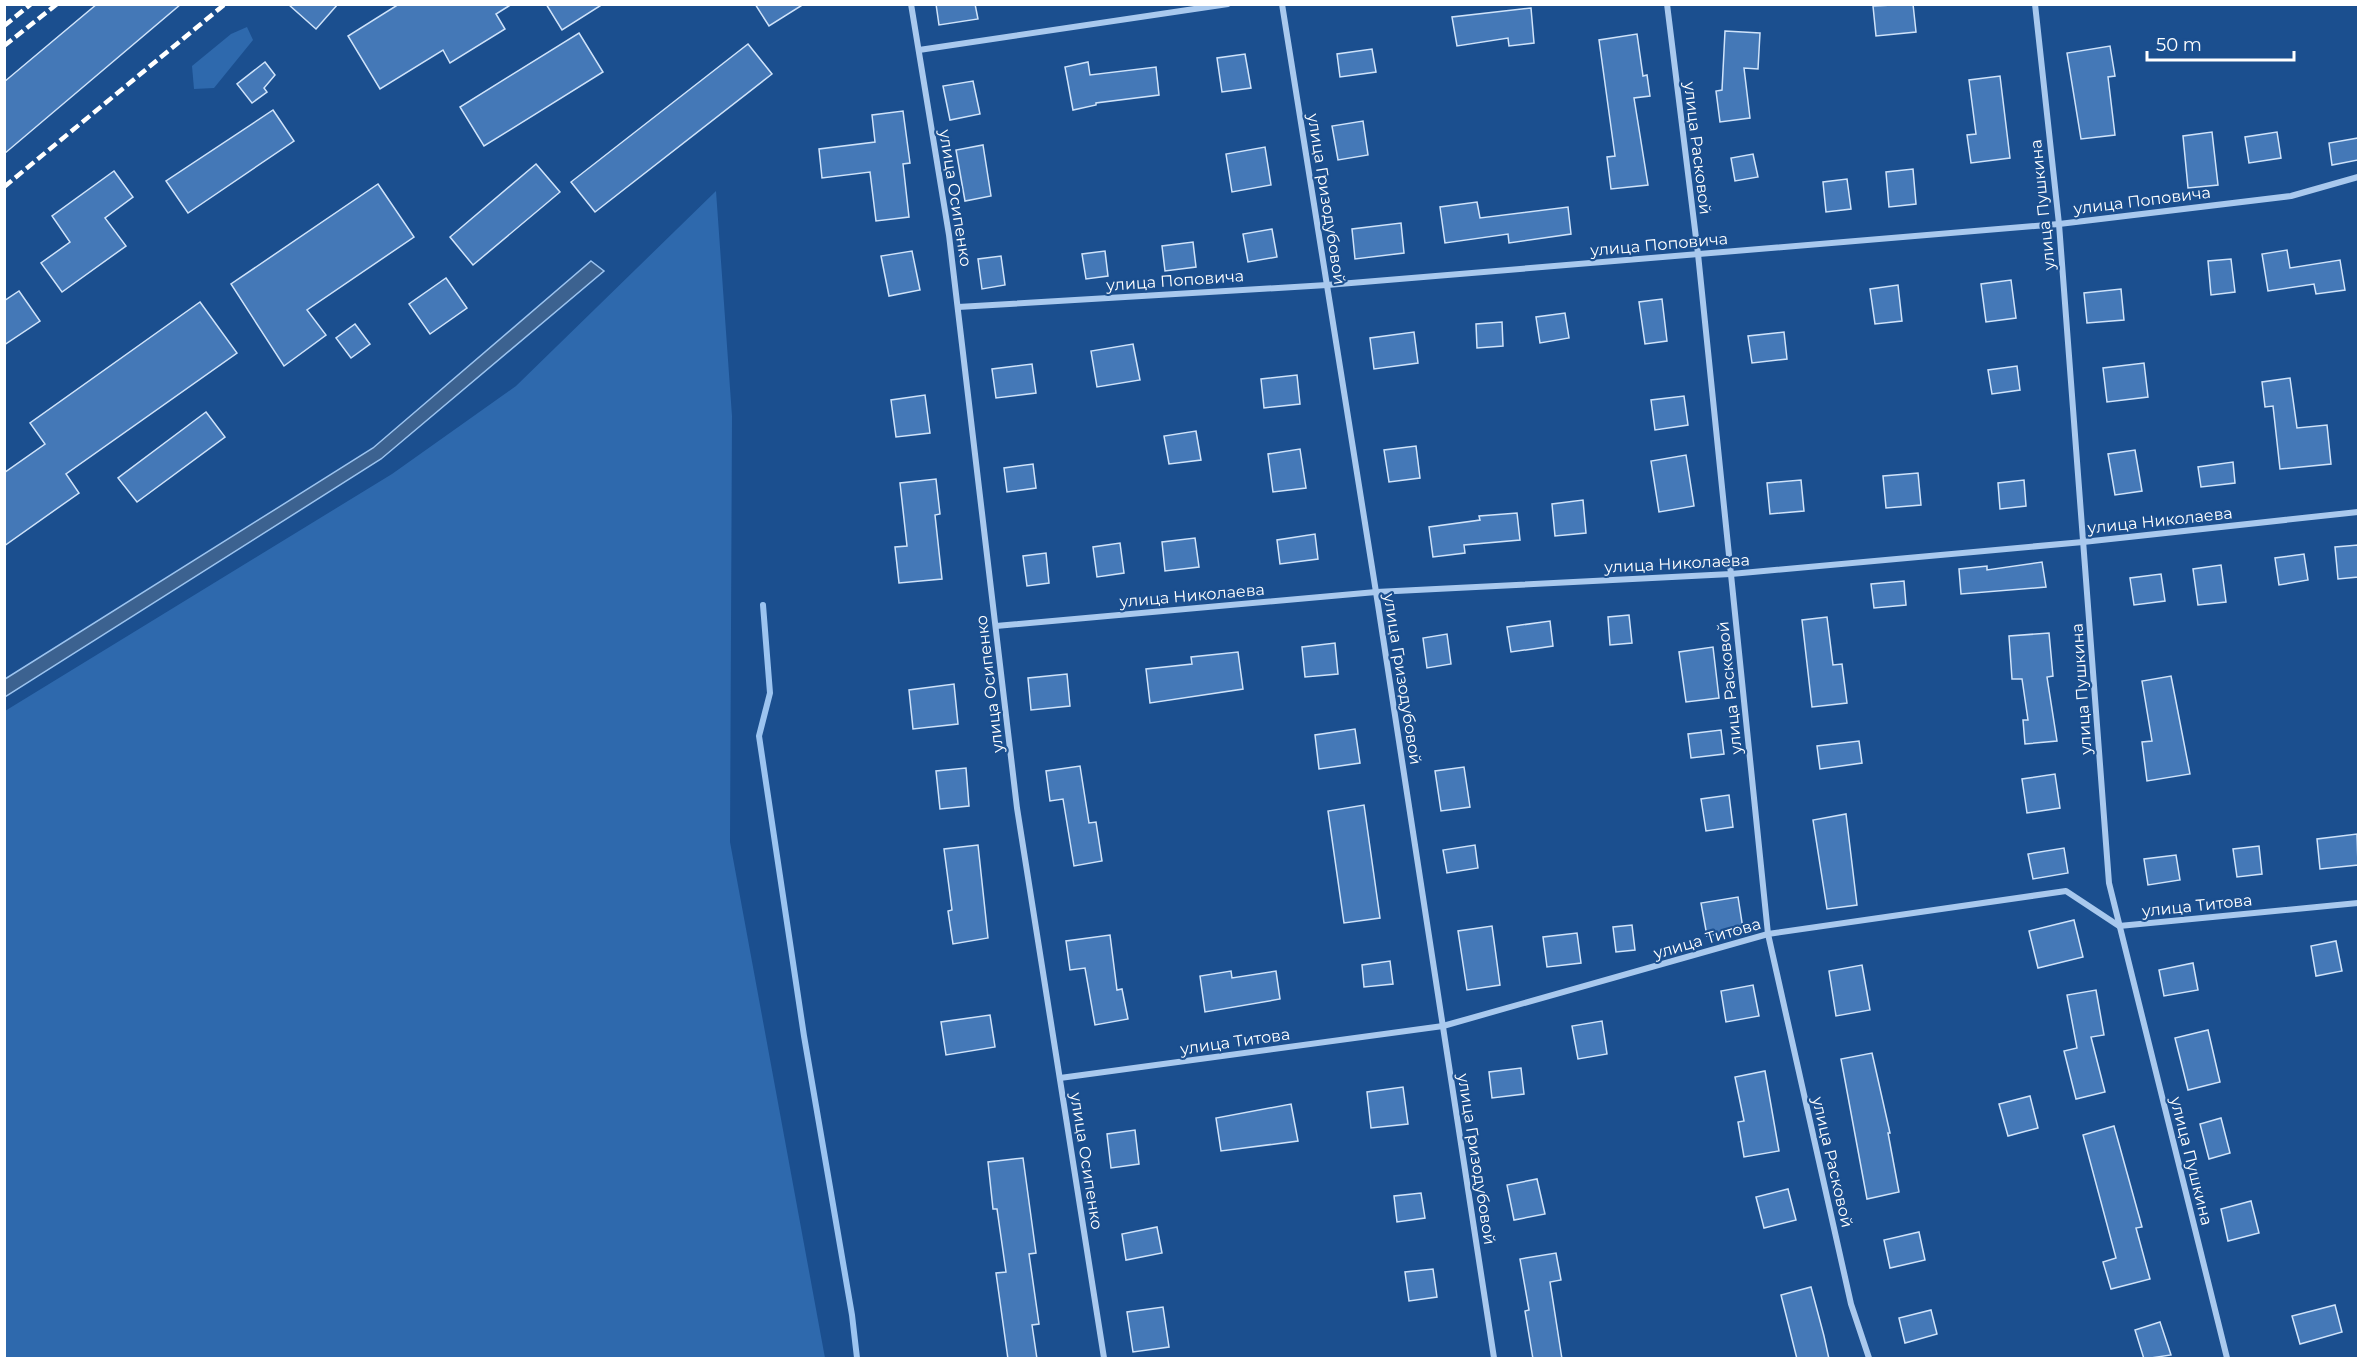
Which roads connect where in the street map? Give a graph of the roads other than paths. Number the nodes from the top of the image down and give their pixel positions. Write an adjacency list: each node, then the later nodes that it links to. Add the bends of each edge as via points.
1 (911, 4): 6 (street, улица Осипенко)
2 (1228, 4): 6 (street)
3 (1282, 4): 10 (street, улица Гризодубовой)
4 (1667, 4): 9 (street, улица Расковой)
5 (2035, 4): 8 (street, улица Пушкина)
6 (919, 51): 11 (street, улица Осипенко)
7 (2358, 177): 8 (street, улица Поповича, via 2291,196)
8 (2059, 224): 9 (street, улица Поповича); 13 (street, улица Пушкина)
9 (1698, 255): 10 (street, улица Поповича); 14 (street, улица Расковой)
10 (1327, 285): 11 (street, улица Поповича); 15 (street, улица Гризодубовой)
11 (958, 307): 16 (street, улица Осипенко)
12 (2358, 512): 13 (street, улица Николаева)
13 (2083, 542): 14 (street, улица Николаева); 18 (street, улица Пушкина, via 2109,883)
14 (1731, 574): 15 (street, улица Николаева); 19 (street, улица Расковой)
15 (1376, 592): 16 (street, улица Николаева); 20 (street, улица Гризодубовой)
16 (996, 626): 21 (street, улица Осипенко, via 1017,808)
17 (2358, 903): 18 (street, улица Титова)
18 (2120, 926): 19 (street, улица Титова, via 2066,891); 25 (street, улица Пушкина)
19 (1768, 934): 20 (street, улица Титова); 24 (street, улица Расковой, via 1851,1305)
20 (1443, 1026): 21 (street, улица Титова); 23 (street, улица Гризодубовой)
21 (1060, 1078): 22 (street, улица Осипенко)
22 (1104, 1359)
23 (1494, 1359)
24 (1869, 1359)
25 (2227, 1359)

